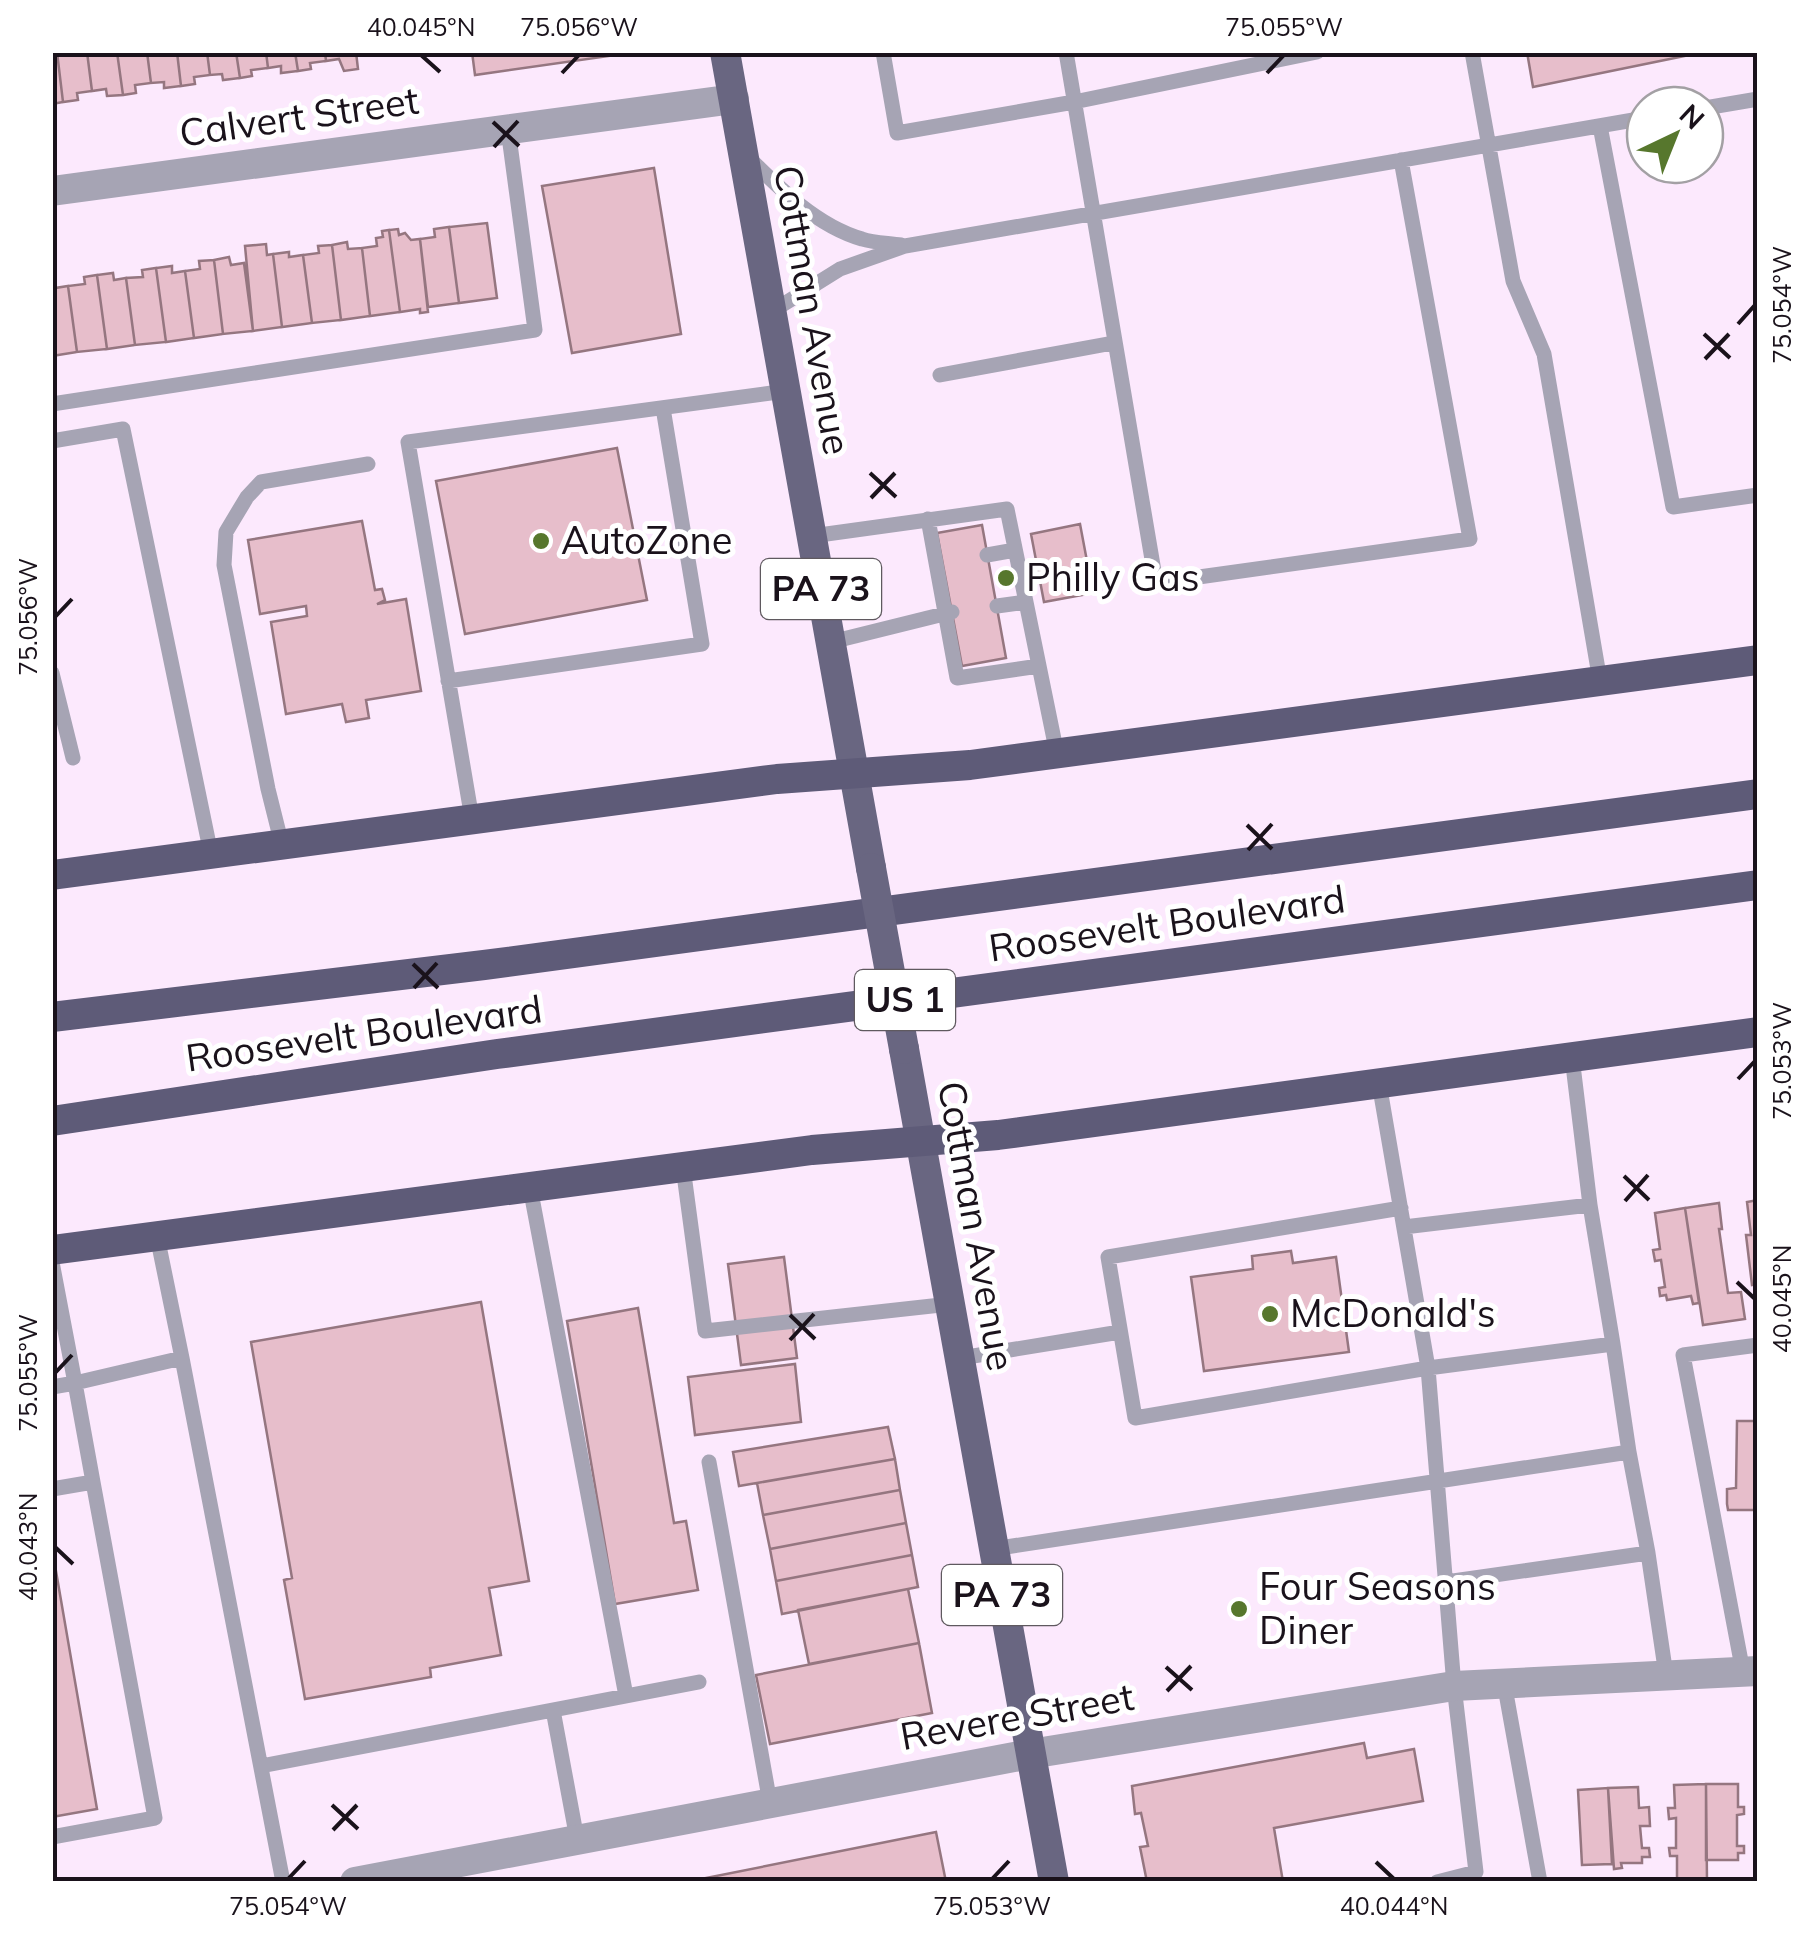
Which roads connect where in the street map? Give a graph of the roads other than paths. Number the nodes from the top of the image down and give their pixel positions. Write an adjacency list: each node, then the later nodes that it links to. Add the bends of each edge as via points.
1 (725, 52): 6 (main road, Cottman Avenue / PA 73)
2 (883, 52): 8 (lane, via 898,133)
3 (1066, 52): 8 (lane)
4 (1317, 52): 8 (lane)
5 (1472, 52): 13 (lane)
6 (734, 99): 12 (street, Calvert Street); 14 (main road, Cottman Avenue / PA 73)
7 (1758, 99): 9 (lane)
8 (1074, 102): 17 (lane)
9 (1725, 105)
10 (1625, 122): 11 (lane)
11 (1600, 126): 13 (lane); 27 (lane, via 1673,507)
12 (508, 130): 16 (street, Calvert Street); 23 (lane, via 535,330)
13 (1488, 146): 15 (lane); 40 (lane, via 1513,281 1544,354)
14 (742, 151): 18 (lane, via 832,226 862,240); 19 (main road, Cottman Avenue / PA 73)
15 (1401, 160): 17 (lane); 20 (lane, via 1470,539 1156,583)
16 (52, 191)
17 (1092, 213): 18 (lane); 20 (lane)
18 (905, 246): 19 (lane, via 840,269)
19 (771, 312): 22 (main road, Cottman Avenue / PA 73)
20 (1113, 342): 21 (lane)
21 (940, 375)
22 (786, 391): 24 (lane); 29 (main road, Cottman Avenue / PA 73)
23 (52, 404)
24 (663, 408): 39 (lane, via 702,644); 39 (lane, via 408,442)
25 (52, 441): 47 (lane, via 123,429)
26 (368, 464): 46 (lane, via 261,482 226,532 224,565)
27 (1758, 495)
28 (928, 519): 29 (lane); 30 (lane, via 1007,509); 34 (lane)
29 (812, 536): 35 (main road, Cottman Avenue / PA 73)
30 (1015, 550): 31 (lane); 32 (lane)
31 (987, 555)
32 (1026, 602): 33 (lane); 37 (lane)
33 (997, 606)
34 (948, 613): 35 (lane); 37 (lane, via 957,678)
35 (831, 642): 43 (main road, Cottman Avenue / PA 73)
36 (1758, 660): 40 (highway)
37 (1039, 666): 41 (lane)
38 (52, 673): 42 (lane)
39 (448, 681): 45 (lane)
40 (1600, 681): 41 (highway)
41 (1056, 754): 43 (highway)
42 (73, 758)
43 (854, 773): 45 (highway); 55 (main road, Cottman Avenue / PA 73, bridge)
44 (1758, 794): 50 (highway, Roosevelt Boulevard / US 1)
45 (472, 819): 46 (highway)
46 (282, 845): 47 (highway)
47 (211, 854): 48 (highway)
48 (52, 876)
49 (1758, 886): 54 (highway, Roosevelt Boulevard / US 1)
50 (52, 1018)
51 (1758, 1032): 52 (highway)
52 (1572, 1057): 53 (highway); 58 (lane)
53 (1379, 1083): 55 (highway); 59 (lane)
54 (52, 1120)
55 (920, 1141): 56 (highway); 64 (main road, Cottman Avenue / PA 73)
56 (683, 1167): 57 (highway); 64 (lane, via 705,1331)
57 (530, 1187): 61 (highway); 86 (lane)
58 (1590, 1205): 60 (lane); 66 (lane)
59 (1400, 1208): 60 (lane); 65 (lane, via 1108,1257)
60 (1404, 1227): 70 (lane)
61 (157, 1236): 62 (highway); 68 (lane)
62 (52, 1250)
63 (52, 1262): 71 (lane)
64 (950, 1304): 69 (main road, Cottman Avenue / PA 73)
65 (1120, 1332): 69 (lane); 70 (lane, via 1135,1418)
66 (1613, 1344): 70 (lane); 73 (lane)
67 (1758, 1345): 81 (lane, via 1682,1355)
68 (182, 1358): 71 (lane); 89 (lane)
69 (961, 1358): 78 (main road, Cottman Avenue / PA 73)
70 (1428, 1368): 75 (lane)
71 (75, 1383): 72 (lane); 76 (lane)
72 (52, 1387)
73 (1629, 1452): 75 (lane); 79 (lane)
74 (709, 1462): 90 (lane)
75 (1437, 1481): 78 (lane); 80 (lane)
76 (93, 1482): 77 (lane); 91 (lane, via 154,1818)
77 (52, 1489)
78 (993, 1549): 88 (main road, Cottman Avenue / PA 73)
79 (1648, 1553): 80 (lane); 82 (lane)
80 (1446, 1582): 85 (lane)
81 (1750, 1671): 82 (street, Revere Street)
82 (1666, 1674): 84 (street, Revere Street)
83 (699, 1682): 86 (lane)
84 (1504, 1682): 85 (street, Revere Street); 98 (lane)
85 (1454, 1686): 88 (street, Revere Street); 97 (lane, via 1476,1872)
86 (626, 1696): 87 (lane)
87 (553, 1710): 89 (lane); 92 (lane)
88 (1030, 1754): 90 (street, Revere Street); 96 (main road, Cottman Avenue / PA 73)
89 (260, 1766): 94 (lane)
90 (770, 1803): 92 (street, Revere Street)
91 (52, 1837)
92 (577, 1839): 93 (street, Revere Street)
93 (450, 1873): 95 (street, Revere Street)
94 (283, 1882)
95 (355, 1882)
96 (1054, 1882)
97 (1437, 1882)
98 (1540, 1882)

